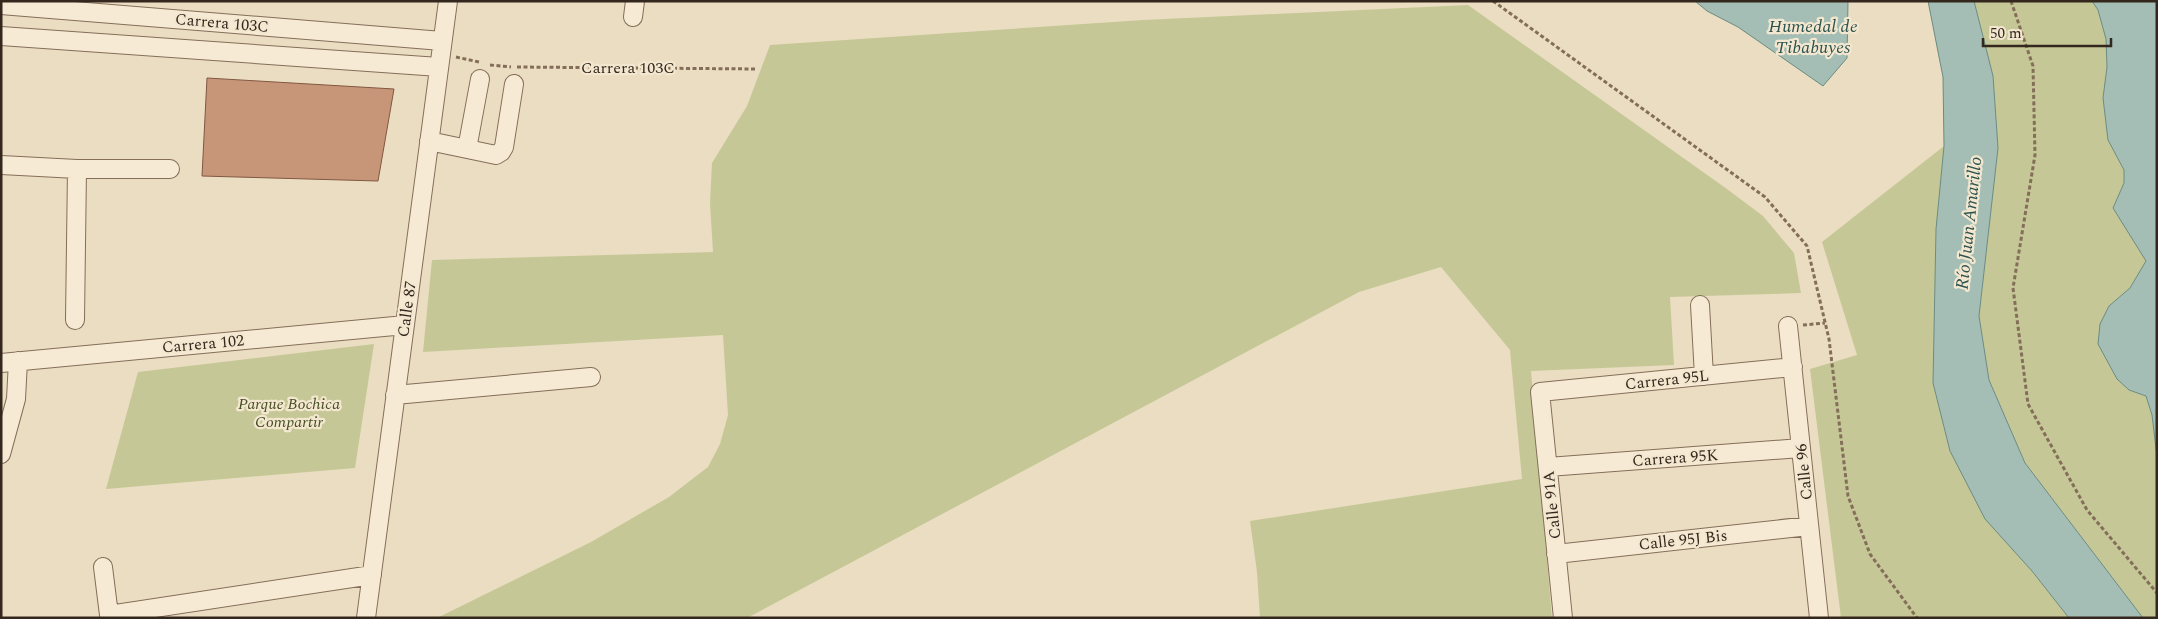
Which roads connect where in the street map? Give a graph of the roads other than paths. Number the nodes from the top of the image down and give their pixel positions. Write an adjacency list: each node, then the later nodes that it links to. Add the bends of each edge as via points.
1 (448, 1): 4 (street, Calle 87)
2 (1, 5): 4 (street, Carrera 103C)
3 (1, 36): 4 (street, Carrera 103C)
4 (441, 54): 7 (street, Calle 87)
5 (480, 79): 8 (street)
6 (514, 84): 8 (street, via 501,152 496,155)
7 (429, 141): 8 (street); 14 (street, Calle 87)
8 (467, 149)
9 (1, 164): 10 (street)
10 (77, 169): 11 (street); 13 (street)
11 (170, 169)
12 (1700, 306): 19 (street)
13 (75, 320)
14 (405, 325): 16 (street, Carrera 102); 21 (street, Calle 87)
15 (1788, 326): 17 (street, Calle 96)
16 (10, 362): 23 (street, via 16,398)
17 (1793, 367): 19 (street, Carrera 95L); 22 (street, Calle 96)
18 (591, 376): 21 (street)
19 (1704, 376): 20 (street, Carrera 95L)
20 (1540, 392): 24 (street, Calle 91A)
21 (395, 395): 28 (street, Calle 87)
22 (1801, 448): 24 (street, Carrera 95K); 25 (street, Calle 96)
23 (1, 454)
24 (1548, 467): 26 (street, Calle 91A)
25 (1809, 526): 26 (street, Calle 95J Bis); 32 (street, Calle 96)
26 (1556, 554): 31 (street, Calle 91A)
27 (103, 567): 29 (street, via 109,615)
28 (372, 575): 29 (street); 30 (street, Calle 87)
29 (178, 611)
30 (366, 618)
31 (1563, 618)
32 (1819, 618)

